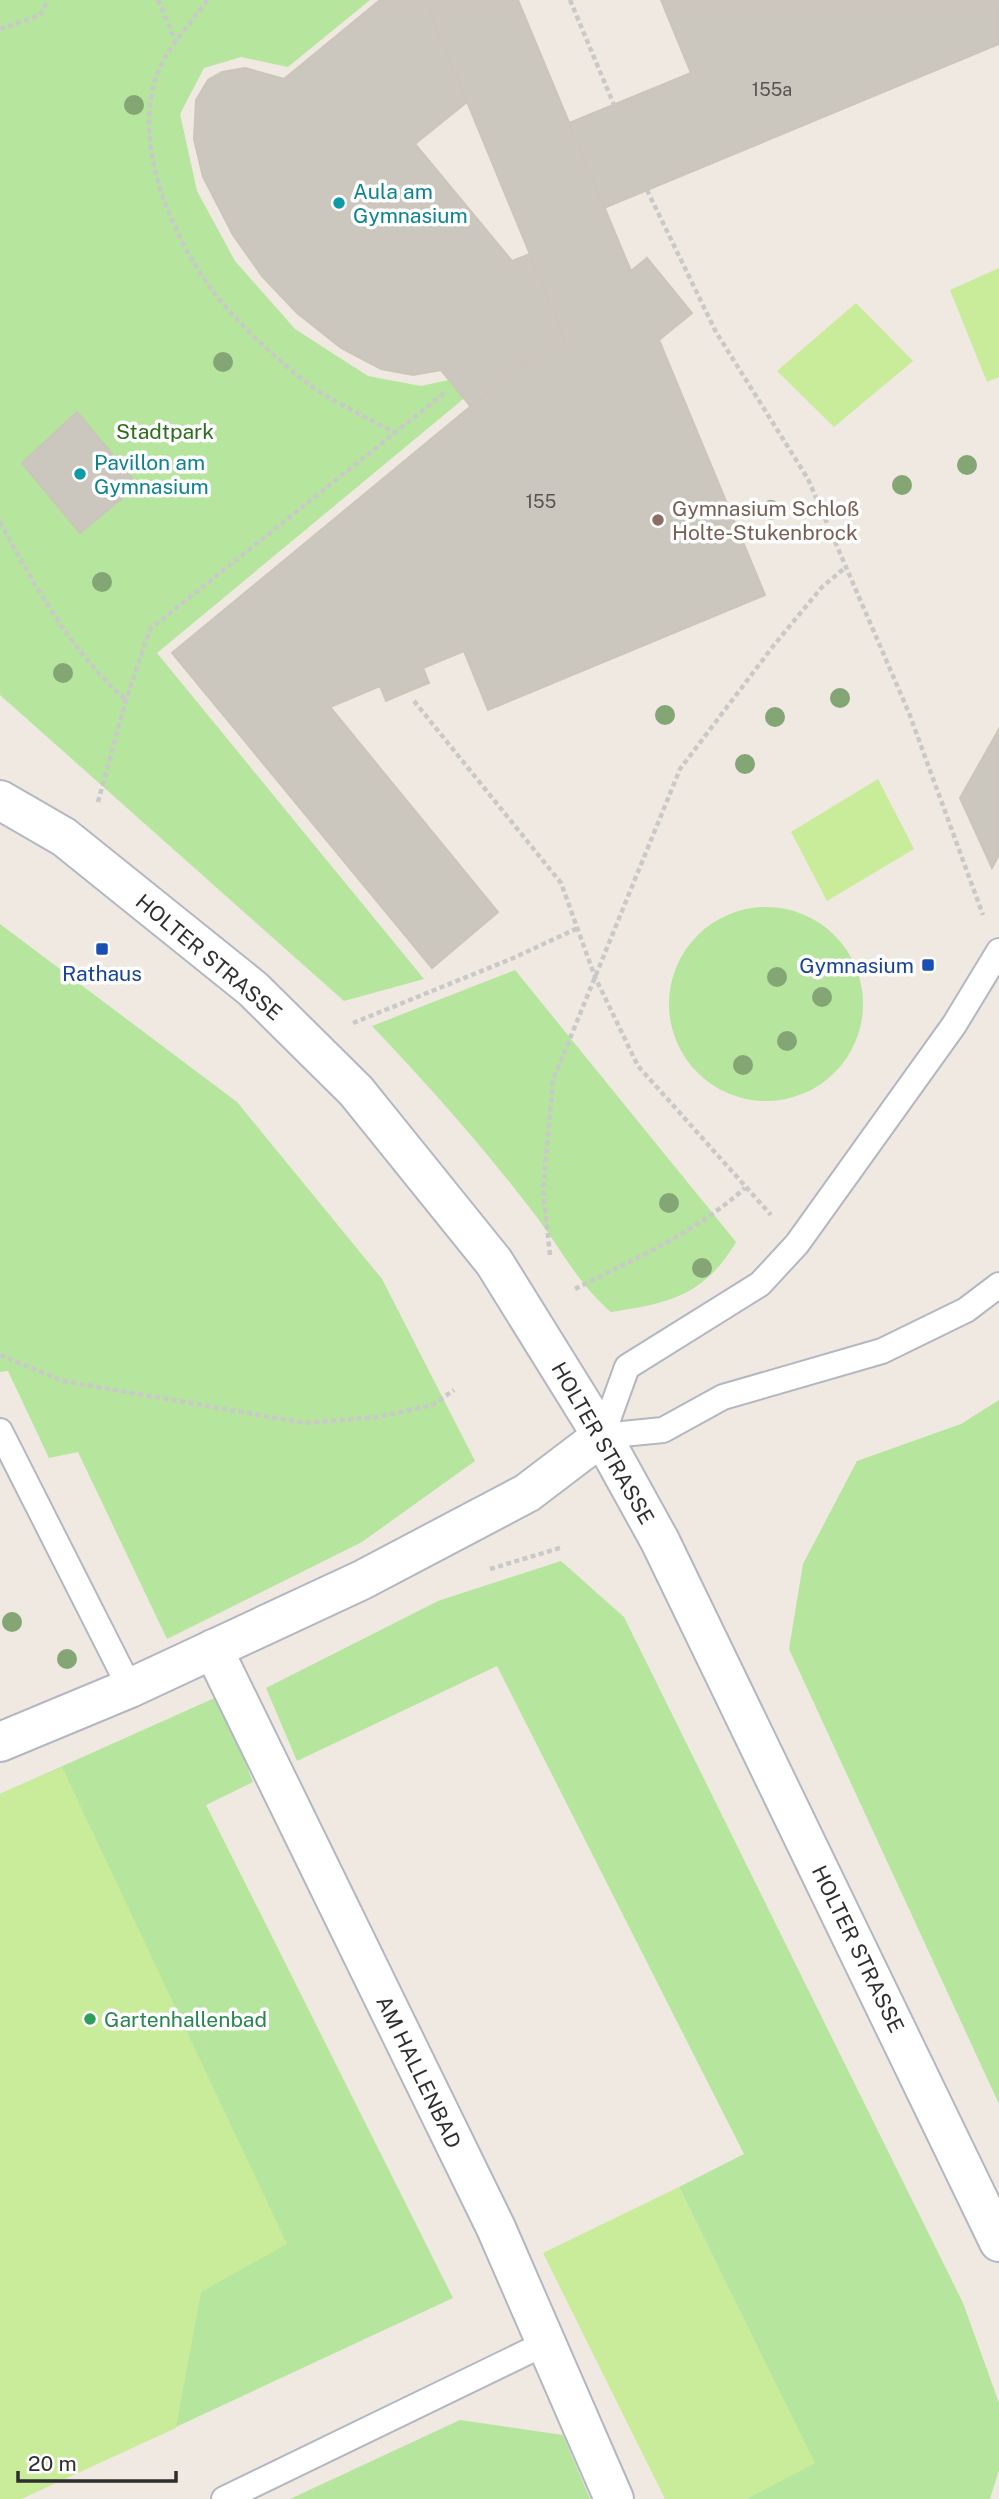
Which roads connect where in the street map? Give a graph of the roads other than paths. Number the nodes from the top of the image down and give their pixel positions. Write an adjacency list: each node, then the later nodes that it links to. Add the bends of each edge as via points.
1 (0, 800): 5 (street, HOLTER STRASSE, via 64,837 253,989 356,1091 495,1262)
2 (999, 951): 5 (lane, via 954,1025 797,1244 760,1284 626,1367)
3 (999, 1286): 5 (lane, via 965,1310 882,1351 723,1397 663,1430)
4 (0, 1431): 7 (lane)
5 (602, 1436): 6 (street, via 527,1493 362,1580); 9 (street, HOLTER STRASSE, via 660,1541)
6 (213, 1649): 7 (street); 10 (street, AM HALLENBAD, via 490,2215)
7 (130, 1688): 8 (street)
8 (0, 1742)
9 (999, 2242)
10 (546, 2343): 11 (lane); 12 (street, AM HALLENBAD)
11 (224, 2499)
12 (614, 2499)

